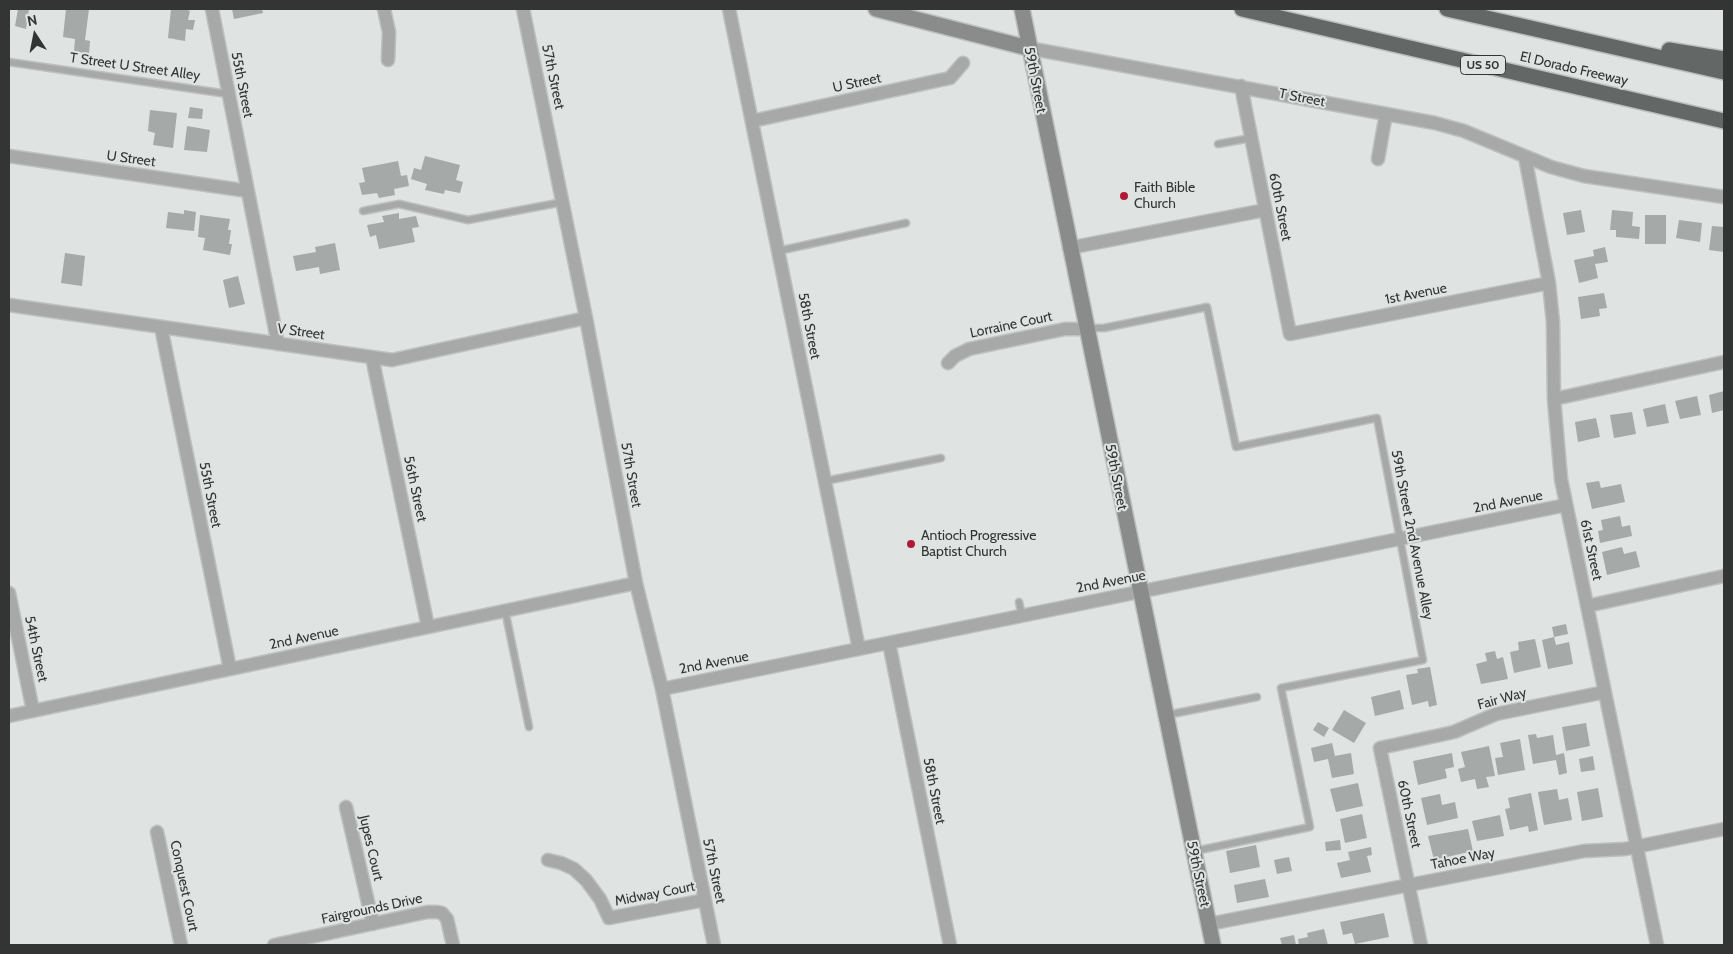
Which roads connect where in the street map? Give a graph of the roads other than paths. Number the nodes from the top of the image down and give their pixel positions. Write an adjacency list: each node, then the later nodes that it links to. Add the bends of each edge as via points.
1 (212, 9): 17 (street, 55th Street)
2 (384, 9): 12 (street)
3 (523, 9): 28 (street, 57th Street)
4 (729, 9): 20 (street, 58th Street)
5 (876, 9): 10 (street, T Street)
6 (1022, 9): 10 (street, 59th Street)
7 (1242, 9): 19 (highway, El Dorado Freeway / US 50)
8 (1446, 9): 9 (highway)
9 (1550, 32): 11 (highway); 15 (highway)
10 (1028, 48): 16 (street, T Street); 32 (street, 59th Street)
11 (1724, 58)
12 (388, 60)
13 (9, 62): 17 (lane, T Street U Street Alley)
14 (963, 63): 20 (street, U Street, via 950,78)
15 (1724, 72)
16 (1241, 86): 18 (street, T Street); 21 (street, 60th Street)
17 (228, 94): 26 (street, 55th Street)
18 (1386, 114): 24 (street, T Street, via 1464,131); 25 (street)
19 (1724, 120)
20 (752, 121): 33 (street, 58th Street)
21 (1251, 138): 22 (lane); 29 (street, 60th Street)
22 (1218, 144)
23 (9, 156): 26 (street, U Street)
24 (1525, 157): 27 (street, T Street, via 1584,176); 34 (street, 61st Street)
25 (1378, 160)
26 (248, 191): 40 (street, 55th Street)
27 (1724, 197)
28 (563, 202): 30 (lane, via 468,220 399,204); 36 (street, 57th Street)
29 (1265, 210): 32 (street); 39 (street, 60th Street)
30 (363, 211)
31 (906, 223): 33 (lane)
32 (1069, 248): 38 (street, 59th Street)
33 (778, 251): 46 (street, 58th Street)
34 (1549, 283): 39 (street, 1st Avenue); 44 (street, 61st Street)
35 (9, 305): 37 (street, V Street)
36 (586, 318): 41 (street, V Street, via 392,360); 50 (street, 57th Street)
37 (161, 327): 40 (street, V Street); 60 (street, 55th Street)
38 (1086, 328): 43 (street, Lorraine Court, via 1065,329 969,349); 48 (lane, 59th Street 2nd Avenue Alley, via 1104,328 1207,307 1236,447 1377,418); 51 (street, 59th Street)
39 (1290, 334)
40 (278, 344): 41 (street, V Street)
41 (372, 357): 57 (street, 56th Street)
42 (1724, 362): 44 (street)
43 (948, 363)
44 (1554, 400): 47 (street, 61st Street, via 1556,442)
45 (941, 458): 46 (lane)
46 (825, 480): 59 (street, 58th Street, via 841,534)
47 (1566, 505): 48 (street, 2nd Avenue); 54 (street, 61st Street)
48 (1400, 539): 51 (street, 2nd Avenue); 73 (lane, 59th Street 2nd Avenue Alley, via 1423,660 1281,688 1310,827)
49 (1724, 576): 54 (street)
50 (636, 583): 55 (street, 2nd Avenue); 61 (street, 57th Street)
51 (1140, 592): 56 (street, 2nd Avenue); 66 (street, 59th Street)
52 (9, 593): 64 (street, 54th Street)
53 (1019, 602): 56 (lane)
54 (1587, 606): 62 (street, 61st Street)
55 (505, 610): 57 (street, 2nd Avenue); 67 (lane)
56 (1022, 616): 58 (street, 2nd Avenue)
57 (428, 627): 60 (street, 2nd Avenue)
58 (889, 643): 59 (street, 2nd Avenue); 83 (street, 58th Street)
59 (859, 649): 61 (street, 2nd Avenue)
60 (230, 669): 64 (street, 2nd Avenue)
61 (662, 689): 76 (street, 57th Street)
62 (1605, 692): 68 (street, Fair Way, via 1496,714 1454,732); 72 (street, 61st Street)
63 (1257, 697): 66 (lane)
64 (33, 711): 65 (street, 2nd Avenue)
65 (9, 716)
66 (1166, 716): 73 (street, 59th Street)
67 (529, 727)
68 (1380, 748): 75 (street, 60th Street)
69 (346, 807): 77 (street, Jupes Court)
70 (1724, 829): 72 (street, Tahoe Way)
71 (157, 832): 79 (street, Conquest Court)
72 (1637, 847): 75 (street, Tahoe Way, via 1584,851); 86 (street, 61st Street)
73 (1194, 851): 78 (street, 59th Street)
74 (548, 860): 76 (street, Midway Court, via 567,866 586,880 609,918)
75 (1408, 885): 78 (street, Tahoe Way); 85 (street, 60th Street)
76 (705, 900): 82 (street, 57th Street)
77 (373, 924): 80 (street, Fairgrounds Drive); 81 (street, Fairgrounds Drive, via 442,913)
78 (1209, 924): 84 (street, 59th Street)
79 (181, 945)
80 (274, 945)
81 (453, 945)
82 (714, 945)
83 (950, 945)
84 (1213, 945)
85 (1421, 945)
86 (1656, 945)

